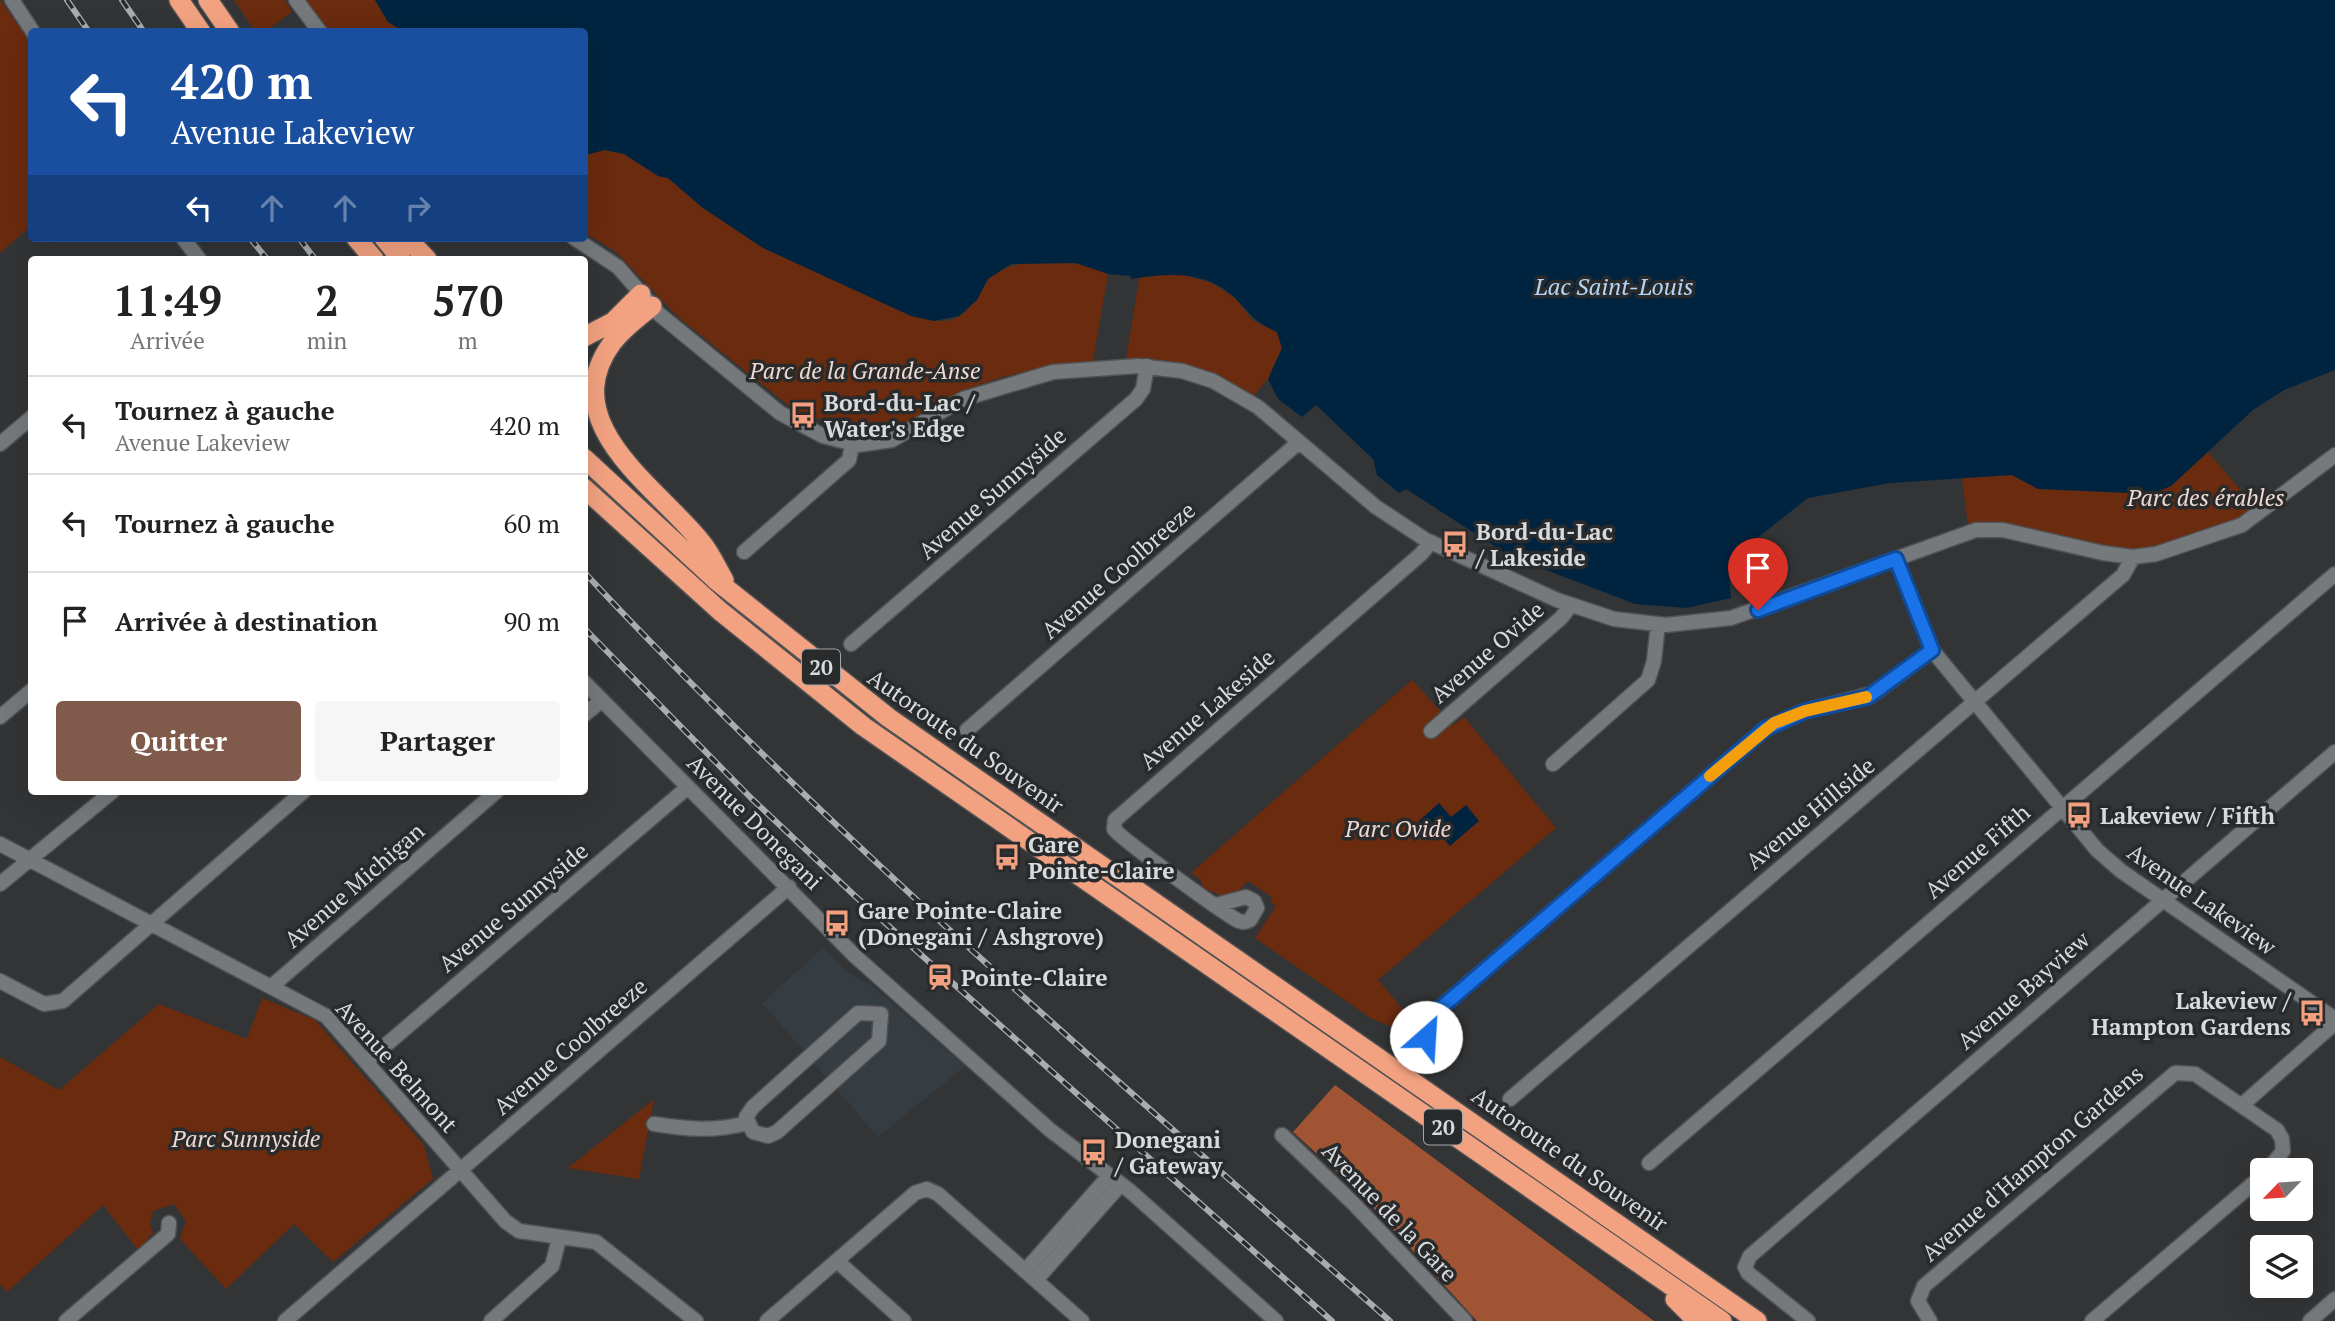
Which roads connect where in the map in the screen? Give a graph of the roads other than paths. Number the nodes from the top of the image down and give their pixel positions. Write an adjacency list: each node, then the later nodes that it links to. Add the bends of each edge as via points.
1 (12, 0): 5 (street)
2 (179, 0): 6 (highway)
3 (208, 0): 7 (highway)
4 (296, 0): 8 (street)
5 (30, 28)
6 (198, 28)
7 (227, 28)
8 (317, 28)
9 (186, 242): 14 (street)
10 (359, 242): 15 (highway)
11 (386, 242): 16 (highway)
12 (411, 242): 17 (highway)
13 (580, 242): 18 (street, via 610,261)
14 (197, 256)
15 (371, 256)
16 (398, 256)
17 (424, 256)
18 (646, 300): 19 (highway); 24 (street, via 790,420); 33 (highway, via 605,354 596,382 598,414 618,453 703,544)
19 (588, 335)
20 (1147, 366): 22 (street, via 1213,381 1265,412); 24 (street, via 1078,369 1029,378 963,399 892,440); 36 (street, Avenue Sunnyside, via 1136,399)
21 (28, 420): 23 (street)
22 (1298, 443): 28 (street, via 1376,507); 44 (street, Avenue Coolbreeze)
23 (0, 444)
24 (852, 445): 29 (street, via 849,460)
25 (2335, 455): 30 (street, via 2242,525 2163,552)
26 (588, 462): 33 (highway, Autoroute du Souvenir / 20)
27 (588, 492): 80 (highway, Autoroute du Souvenir / 20, via 741,629 886,743)
28 (1431, 542): 34 (street); 58 (street, Avenue Lakeside, via 1115,820 1114,829 1122,838)
29 (744, 552)
30 (2133, 556): 31 (street, via 1992,528); 41 (street, Avenue Hillside, via 2123,575)
31 (1896, 559): 35 (street, via 1743,615 1703,623); 37 (street, Avenue Lakeview)
32 (2335, 574): 52 (street, Avenue Fifth)
33 (731, 593): 94 (highway, Autoroute du Souvenir / 20, via 914,737)
34 (1571, 605): 35 (street, via 1614,619); 45 (street, Avenue Ovide)
35 (1658, 624): 47 (street, via 1648,680)
36 (851, 644)
37 (1932, 650): 41 (street, Avenue Lakeview); 65 (street, via 1868,697 1805,711 1765,729 1429,1018)
38 (588, 686): 40 (street, Avenue Donegani)
39 (28, 693): 43 (street)
40 (602, 699): 42 (street); 48 (street, Avenue Donegani)
41 (1975, 701): 52 (street, Avenue Lakeview); 67 (street, Avenue Hillside)
42 (588, 711)
43 (0, 717)
44 (967, 730)
45 (1431, 731)
46 (2335, 752): 57 (street, Avenue Bayview)
47 (1553, 764)
48 (688, 787): 56 (street, Avenue Donegani); 66 (street, Avenue Sunnyside)
49 (108, 795): 54 (street)
50 (299, 795): 59 (street)
51 (492, 795): 61 (street, Avenue Michigan)
52 (2062, 809): 57 (street, Avenue Lakeview, via 2105,858); 73 (street, Avenue Fifth)
53 (0, 844): 54 (street, Avenue Belmont)
54 (31, 861): 55 (street); 59 (street, Avenue Belmont)
55 (0, 884)
56 (789, 887): 62 (street, Avenue Donegani); 74 (street, Avenue Coolbreeze)
57 (2163, 900): 64 (street, Avenue Lakeview); 95 (street, Avenue Bayview, via 1754,1252 1745,1267)
58 (1216, 905)
59 (150, 923): 60 (street, via 63,1001 44,1004); 61 (street, Avenue Belmont)
60 (0, 981)
61 (272, 986): 66 (street, Avenue Belmont, via 326,1016)
62 (898, 995): 63 (street); 75 (street, Avenue Donegani, via 1050,1130)
63 (881, 1014): 69 (street, via 858,1013 753,1107); 69 (street, via 879,1041 777,1132 758,1135)
64 (2335, 1021): 68 (street)
65 (1426, 1037)
66 (366, 1062): 74 (street, Avenue Belmont)
67 (1510, 1099)
68 (2242, 1105): 72 (street, Avenue d'Hampton Gardens, via 2270,1124 2282,1139); 96 (street, Avenue d'Hampton Gardens, via 2190,1072 2169,1076 1924,1286 1918,1301)
69 (747, 1123): 70 (street, via 719,1130)
70 (654, 1124)
71 (1282, 1135): 91 (street, Avenue de la Gare)
72 (2278, 1158)
73 (1649, 1163)
74 (460, 1171): 78 (street, Avenue Belmont, via 519,1231); 84 (street, Avenue Coolbreeze)
75 (1115, 1180): 81 (street); 90 (street, Avenue Donegani)
76 (2250, 1186): 97 (street)
77 (169, 1223): 83 (street, via 168,1234)
78 (559, 1239): 85 (street, via 552,1266); 86 (street, Avenue Belmont, via 596,1242)
79 (837, 1261): 81 (street, via 915,1193 927,1189); 87 (street); 88 (street)
80 (1640, 1263): 92 (highway); 93 (highway, Autoroute du Souvenir / 20)
81 (1030, 1275): 89 (street)
82 (2335, 1299): 98 (street)
83 (66, 1321)
84 (285, 1321)
85 (491, 1321)
86 (696, 1321)
87 (767, 1321)
88 (904, 1321)
89 (1082, 1321)
90 (1276, 1321)
91 (1465, 1321)
92 (1697, 1321)
93 (1722, 1321)
94 (1757, 1321)
95 (1808, 1321)
96 (1930, 1321)
97 (2092, 1321)
98 (2310, 1321)

